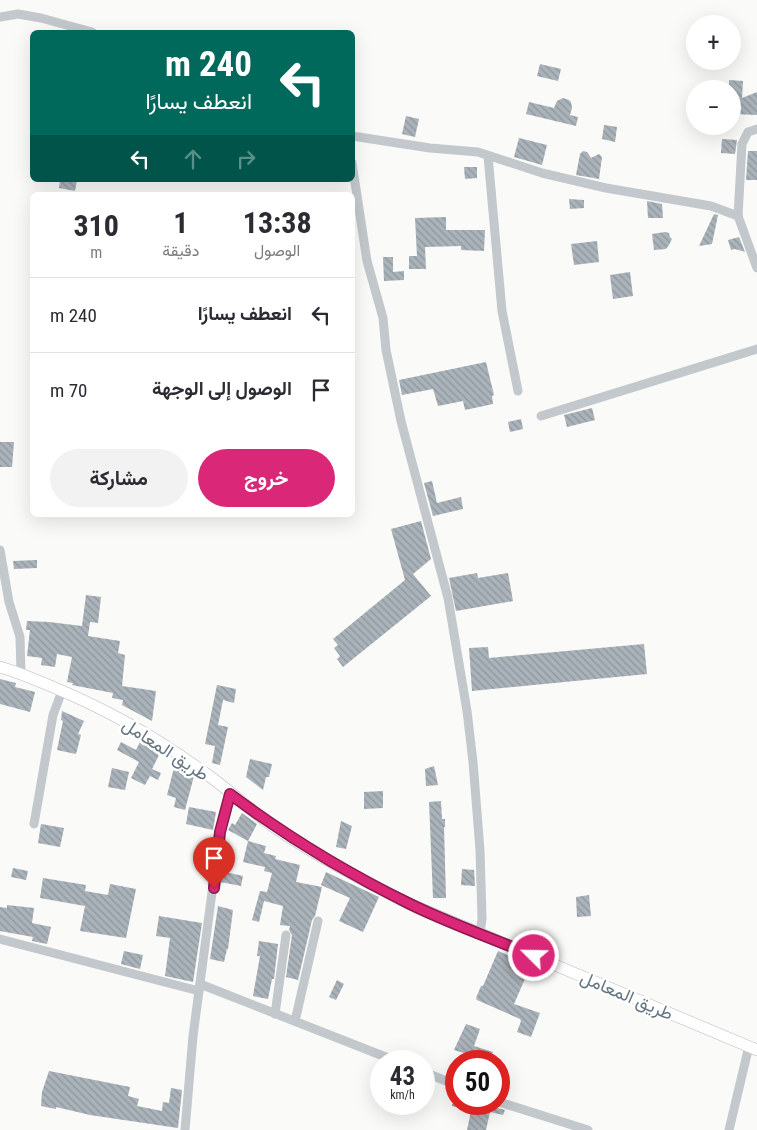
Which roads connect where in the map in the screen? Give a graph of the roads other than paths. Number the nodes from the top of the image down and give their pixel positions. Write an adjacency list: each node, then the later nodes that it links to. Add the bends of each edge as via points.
1 (0, 17): 2 (street, via 18,14)
2 (85, 30)
3 (757, 129): 7 (street, via 748,132 742,144)
4 (355, 136): 5 (street, via 478,152)
5 (488, 156): 7 (street, via 542,173 711,206); 10 (street, via 502,311)
6 (354, 182): 19 (street, via 367,261 384,318 386,350 401,421 448,598 467,711 480,850)
7 (738, 216): 8 (street)
8 (757, 268)
9 (757, 348): 11 (street)
10 (518, 392)
11 (541, 416)
12 (0, 550): 14 (street, via 9,602 20,637)
13 (0, 667): 14 (main road, طريق المعامل)
14 (20, 674): 15 (main road, طريق المعامل)
15 (62, 691): 16 (main road, طريق المعامل, via 108,711 140,730 185,758); 17 (street, via 53,715)
16 (230, 794): 19 (main road, طريق المعامل, via 272,825 354,875 410,904); 22 (street, via 220,832)
17 (34, 824)
18 (318, 921): 24 (street)
19 (480, 934): 25 (main road, طريق المعامل)
20 (286, 935): 23 (street)
21 (0, 939): 22 (street)
22 (200, 987): 23 (street); 28 (street)
23 (276, 1014): 24 (street)
24 (294, 1021): 26 (street)
25 (753, 1048): 30 (street)
26 (370, 1051)
27 (510, 1105): 29 (street)
28 (185, 1130)
29 (588, 1130)
30 (729, 1130)

